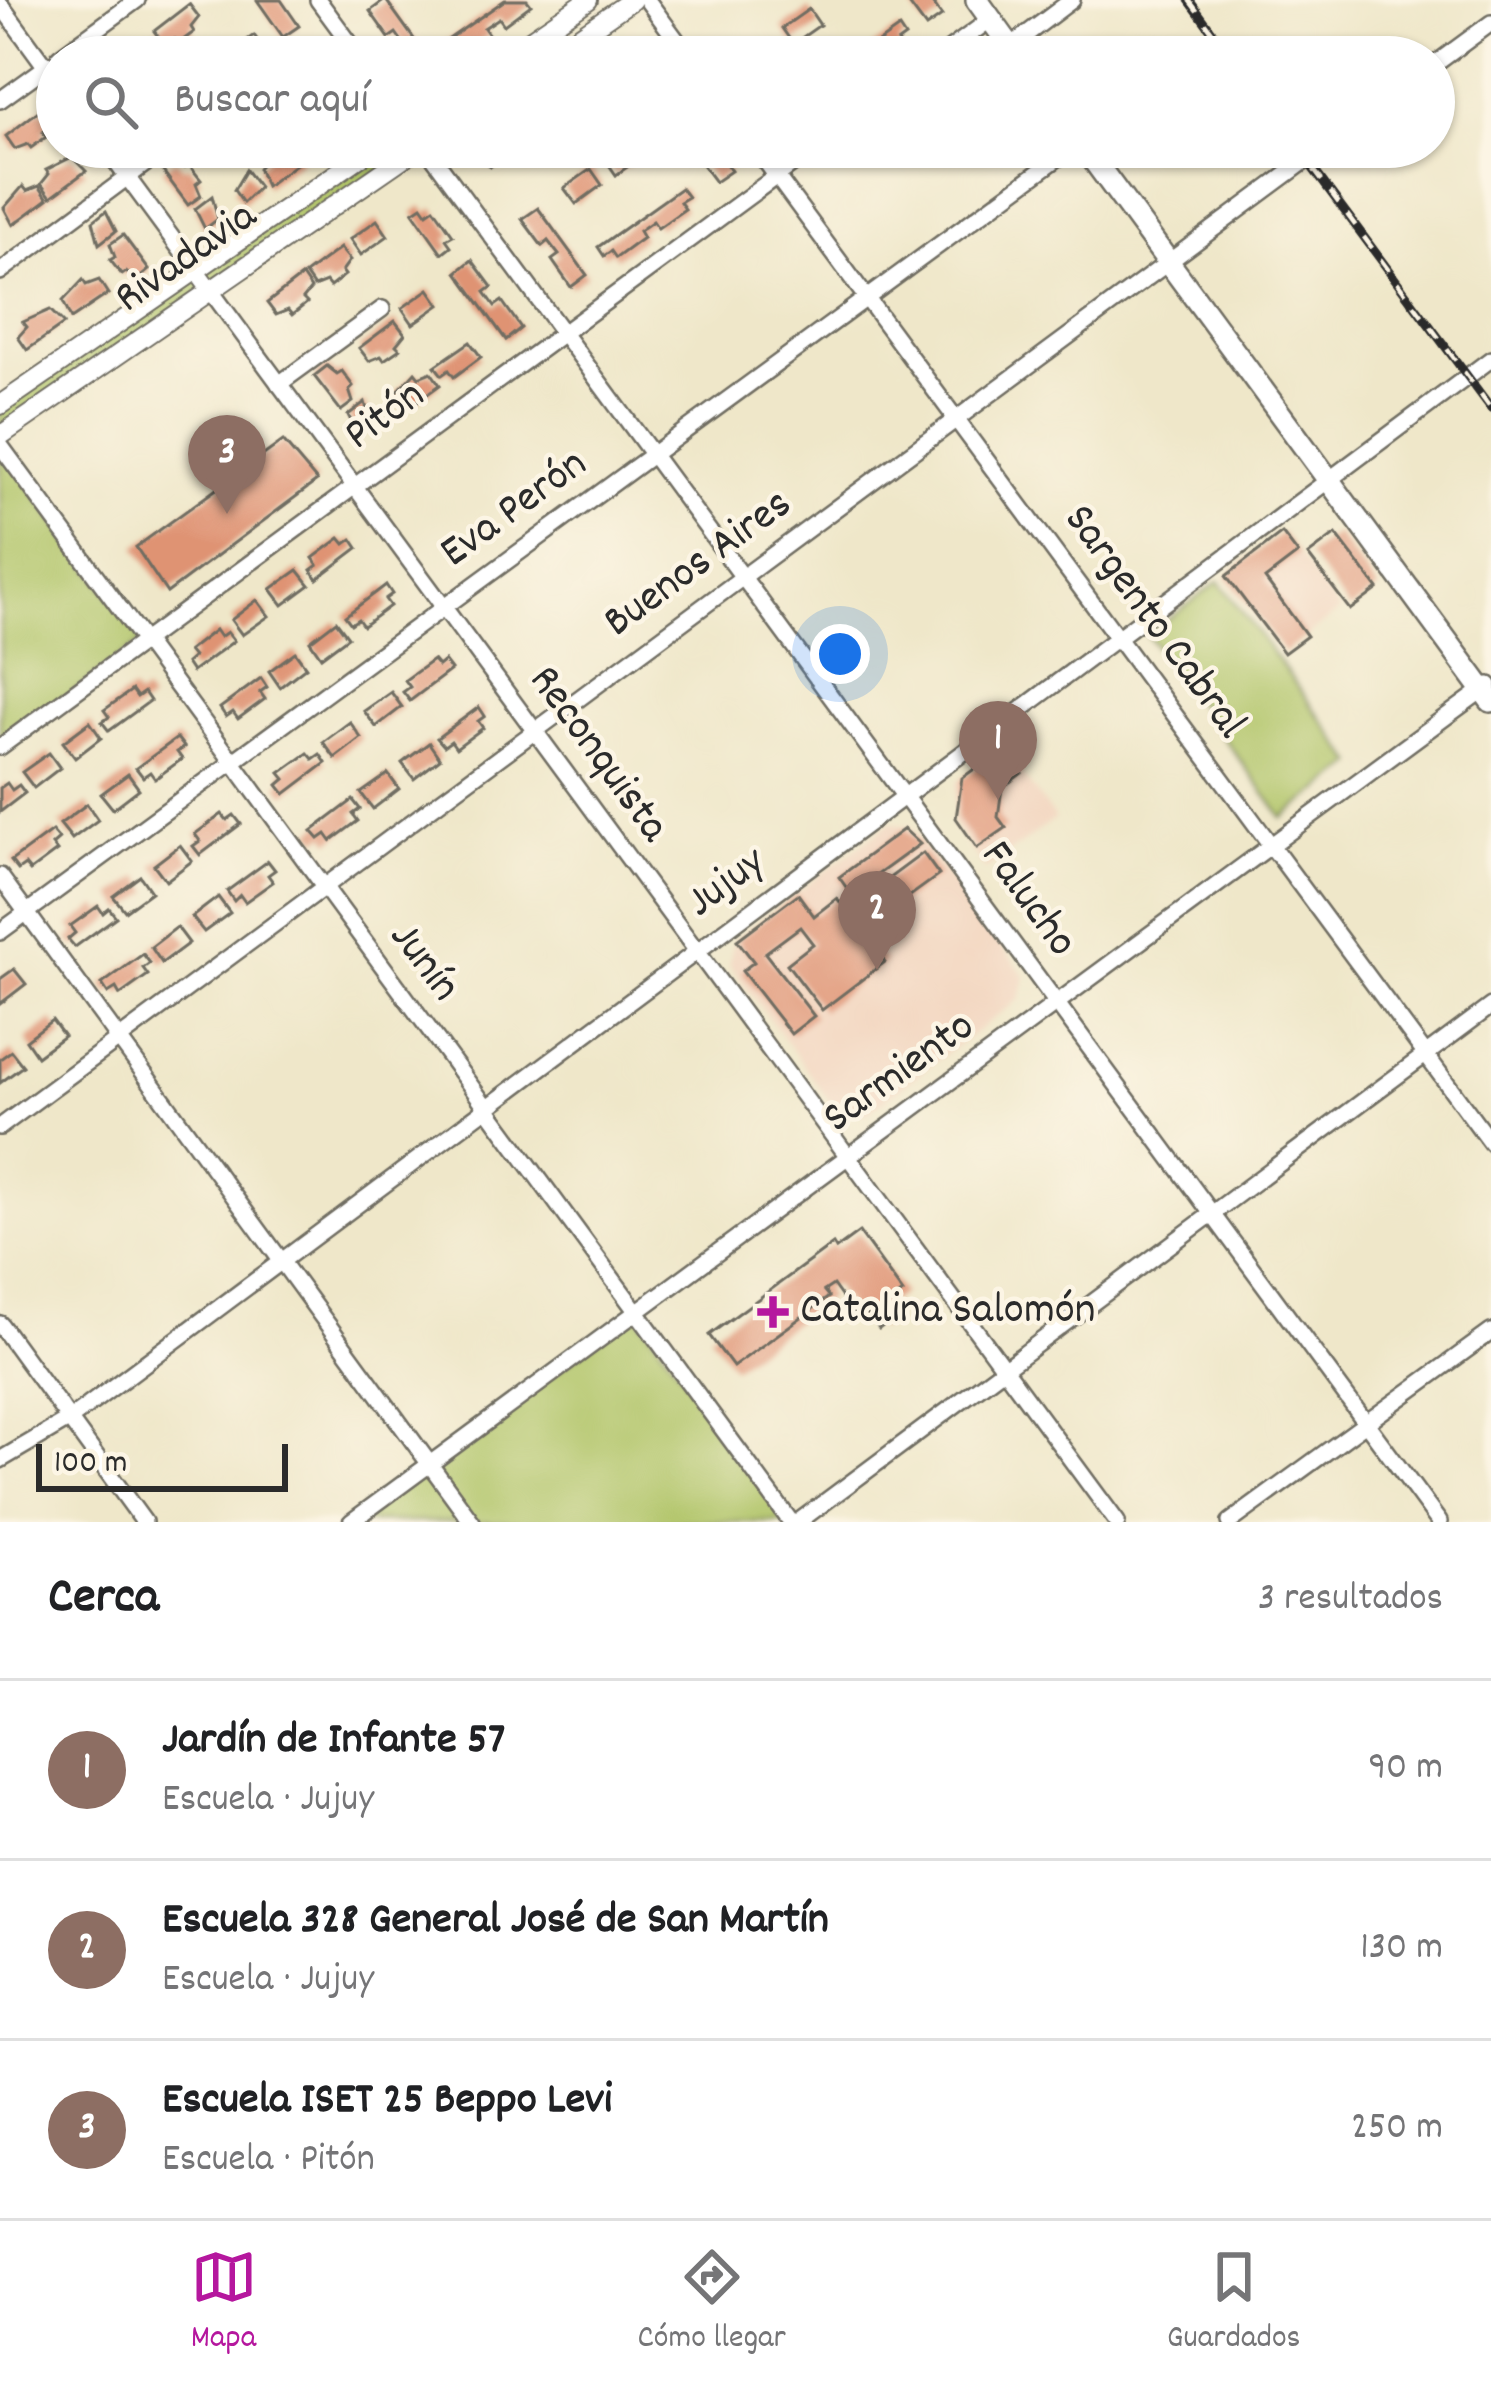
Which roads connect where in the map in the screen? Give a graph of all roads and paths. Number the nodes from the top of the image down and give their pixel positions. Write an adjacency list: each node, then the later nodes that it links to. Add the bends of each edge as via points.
1 (137, 0): 11 (street)
2 (318, 0): 12 (street)
3 (588, 0): 13 (street)
4 (632, 0): 14 (street)
5 (646, 0): 15 (street)
6 (976, 0): 9 (main road)
7 (1072, 0): 18 (street)
8 (0, 4): 19 (street)
9 (991, 19): 16 (street); 17 (main road)
10 (1491, 23): 20 (street)
11 (88, 36)
12 (345, 36)
13 (536, 36)
14 (580, 36)
15 (673, 36)
16 (968, 36)
17 (1003, 36)
18 (1032, 36)
19 (36, 42)
20 (1455, 50)
21 (36, 74): 22 (street)
22 (0, 100)
23 (120, 168): 34 (street, Reconquista)
24 (139, 168): 34 (street)
25 (344, 168): 36 (street, Rivadavia)
26 (392, 168): 38 (street, Rivadavia)
27 (439, 168): 41 (street, Falucho)
28 (770, 168): 33 (street, Sargento Cabral)
29 (787, 168): 33 (street, Pitón)
30 (1044, 168): 39 (street, Eva Perón)
31 (1100, 168): 35 (main road)
32 (1296, 168): 35 (street, Buenos Aires)
33 (776, 176): 39 (street, Sargento Cabral); 41 (street, Pitón)
34 (127, 177): 36 (street, Reconquista); 37 (street)
35 (1169, 262): 45 (street, Buenos Aires); 49 (main road)
36 (196, 270): 38 (street, Reconquista); 44 (street, Rivadavia)
37 (0, 272)
38 (211, 290): 43 (street, Reconquista); 46 (street, Rivadavia)
39 (867, 298): 45 (street, Sargento Cabral); 48 (street, Eva Perón)
40 (382, 310): 43 (street)
41 (563, 332): 48 (street, Falucho); 50 (street, Pitón)
42 (1491, 359): 49 (street, Jujuy)
43 (279, 384): 50 (street, Reconquista)
44 (0, 405)
45 (956, 419): 51 (street, Buenos Aires); 53 (street, Sargento Cabral)
46 (0, 436)
47 (0, 445): 54 (street, Junín)
48 (653, 454): 51 (street, Falucho); 52 (street, Eva Perón)
49 (1330, 479): 53 (street, Jujuy); 55 (main road)
50 (354, 485): 52 (street, Reconquista); 54 (street, Pitón)
51 (743, 577): 56 (street, Buenos Aires); 59 (street, Falucho)
52 (444, 607): 56 (street, Reconquista); 58 (street, Eva Perón)
53 (1120, 636): 59 (street, Jujuy); 60 (street, Sargento Cabral)
54 (142, 641): 57 (street, Pitón); 58 (street, Junín)
55 (1488, 691): 60 (street, Sarmiento)
56 (535, 731): 62 (street, Buenos Aires); 65 (street, Reconquista)
57 (0, 747)
58 (231, 763): 62 (street, Junín); 63 (street, Eva Perón)
59 (907, 795): 65 (street, Jujuy); 66 (street, Falucho)
60 (1271, 845): 66 (street, Sarmiento); 69 (street, Sargento Cabral)
61 (0, 876): 63 (street)
62 (322, 889): 68 (street, Buenos Aires); 70 (street, Junín)
63 (27, 913): 64 (street, Eva Perón); 68 (street)
64 (0, 932)
65 (697, 951): 70 (street, Jujuy); 73 (street, Reconquista)
66 (1057, 1003): 73 (street, Sarmiento); 74 (street, Falucho)
67 (1491, 1006): 69 (street)
68 (119, 1039): 71 (street, Buenos Aires); 75 (street)
69 (1426, 1054): 72 (street, Sargento Cabral); 74 (street)
70 (487, 1108): 75 (street, Jujuy); 76 (street, Junín)
71 (0, 1127)
72 (1491, 1143)
73 (848, 1156): 76 (street, Sarmiento); 79 (street, Reconquista)
74 (1211, 1213): 79 (street); 81 (street, Falucho)
75 (283, 1260): 80 (street, Jujuy); 83 (street)
76 (636, 1312): 83 (street, Sarmiento); 87 (street, Junín)
77 (0, 1324): 80 (street)
78 (1491, 1332): 81 (street)
79 (1004, 1368): 87 (street); 88 (street, Reconquista)
80 (70, 1419): 82 (street, Jujuy); 84 (street)
81 (1366, 1423): 89 (street); 90 (street, Falucho)
82 (0, 1460)
83 (430, 1464): 85 (street, Sarmiento); 86 (street)
84 (144, 1522)
85 (351, 1522)
86 (472, 1522)
87 (795, 1522)
88 (1117, 1522)
89 (1230, 1522)
90 (1439, 1522)

